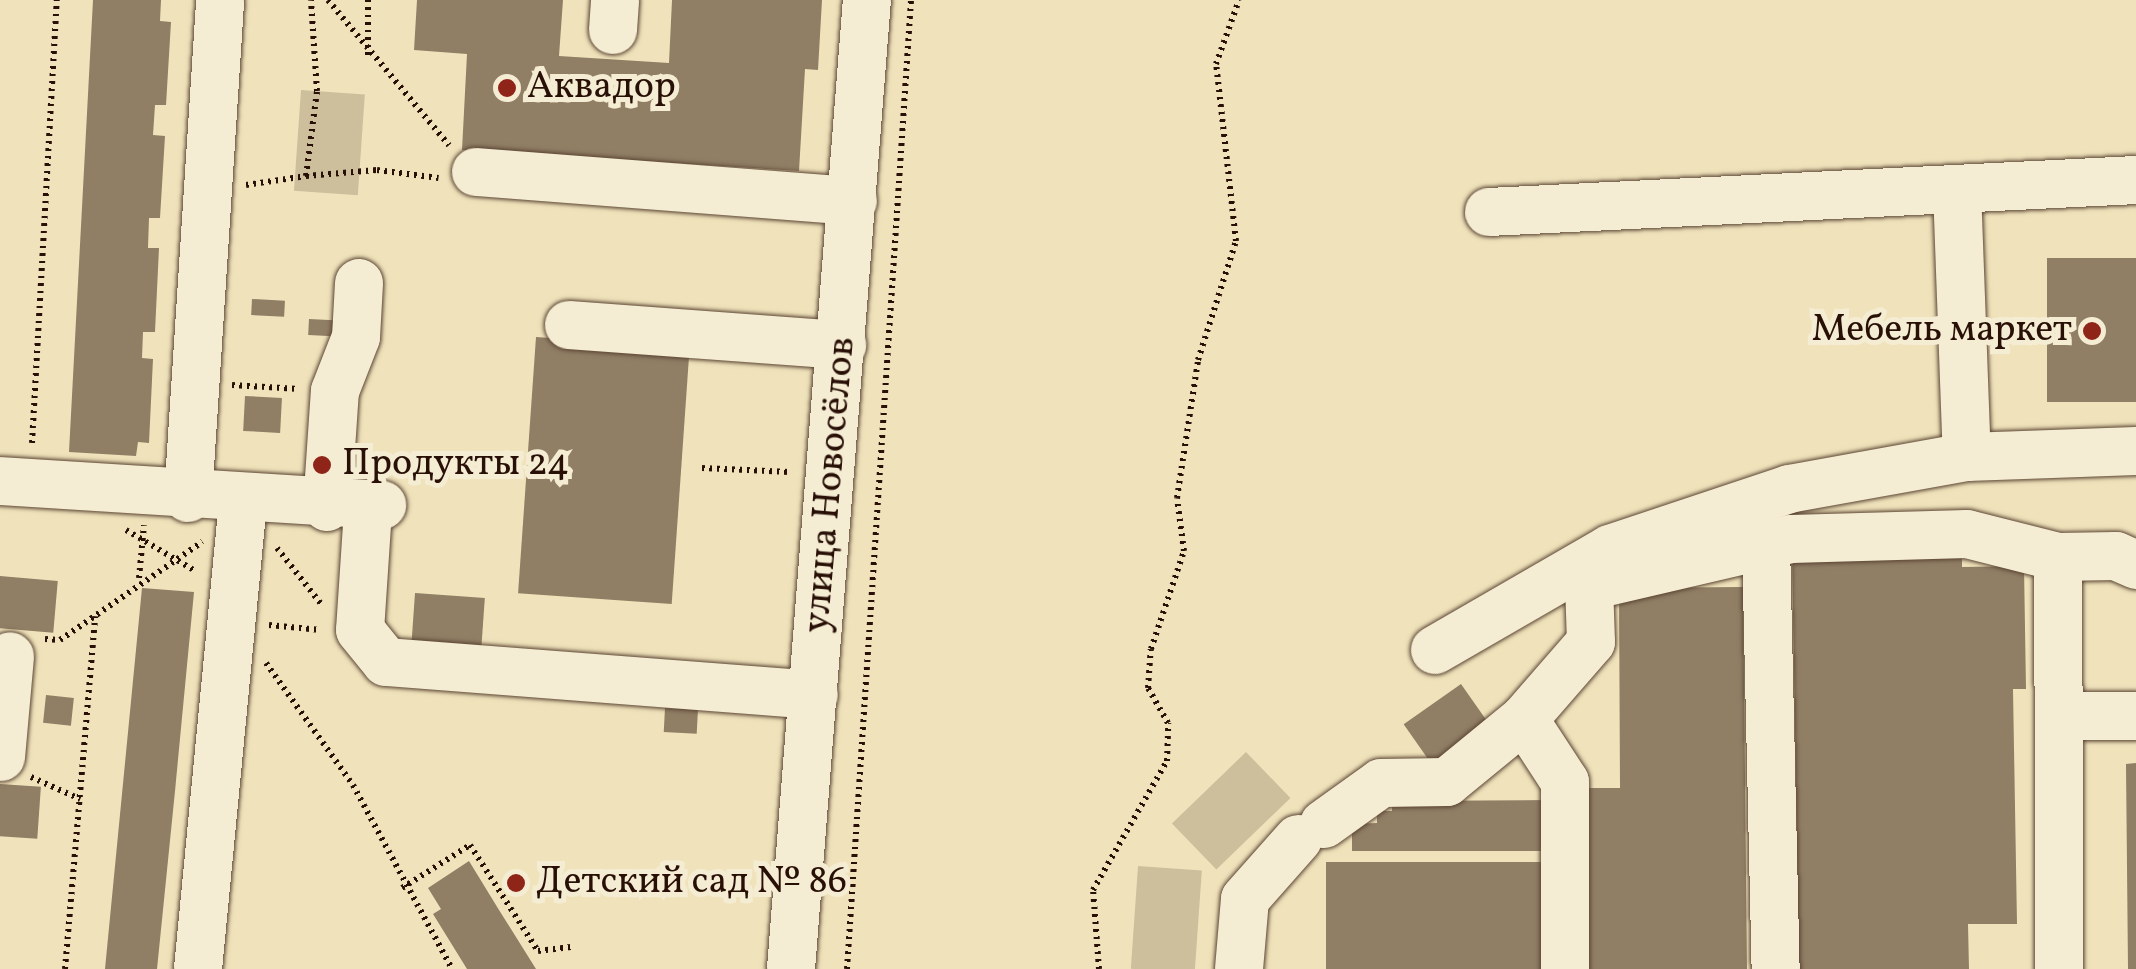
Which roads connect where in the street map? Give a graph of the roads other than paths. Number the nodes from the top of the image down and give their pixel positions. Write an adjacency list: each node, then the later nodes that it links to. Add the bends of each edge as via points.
1 (220, 0): 14 (street)
2 (866, 0): 6 (street, улица Новосёлов)
3 (476, 172): 6 (street)
4 (2136, 180): 5 (street)
5 (1957, 189): 7 (street); 12 (street)
6 (852, 201): 10 (street, улица Новосёлов)
7 (1489, 212)
8 (359, 284): 15 (street, via 356,338 335,390)
9 (569, 325): 10 (street)
10 (842, 345): 22 (street, улица Новосёлов)
11 (2136, 451): 12 (street)
12 (1967, 457): 21 (street, via 1790,489 1610,549)
13 (14, 483): 14 (street)
14 (188, 498): 16 (street)
15 (359, 508): 16 (street); 22 (street, via 351,630 386,662)
16 (242, 510): 28 (street)
17 (1766, 544): 18 (street, via 1967,534); 26 (street, via 1589,586 1592,642); 32 (street)
18 (2058, 558): 19 (street, via 2116,556); 24 (street)
19 (2136, 564)
20 (19, 647): 23 (street)
21 (1435, 650)
22 (814, 694): 29 (street, улица Новосёлов)
23 (13, 707): 27 (street)
24 (2059, 716): 25 (street); 33 (street)
25 (2136, 716)
26 (1524, 720): 30 (street, via 1446,782 1381,784 1311,832 1245,899); 31 (street, via 1565,782)
27 (9, 764)
28 (198, 969)
29 (791, 969)
30 (1239, 969)
31 (1565, 969)
32 (1776, 969)
33 (2060, 969)

